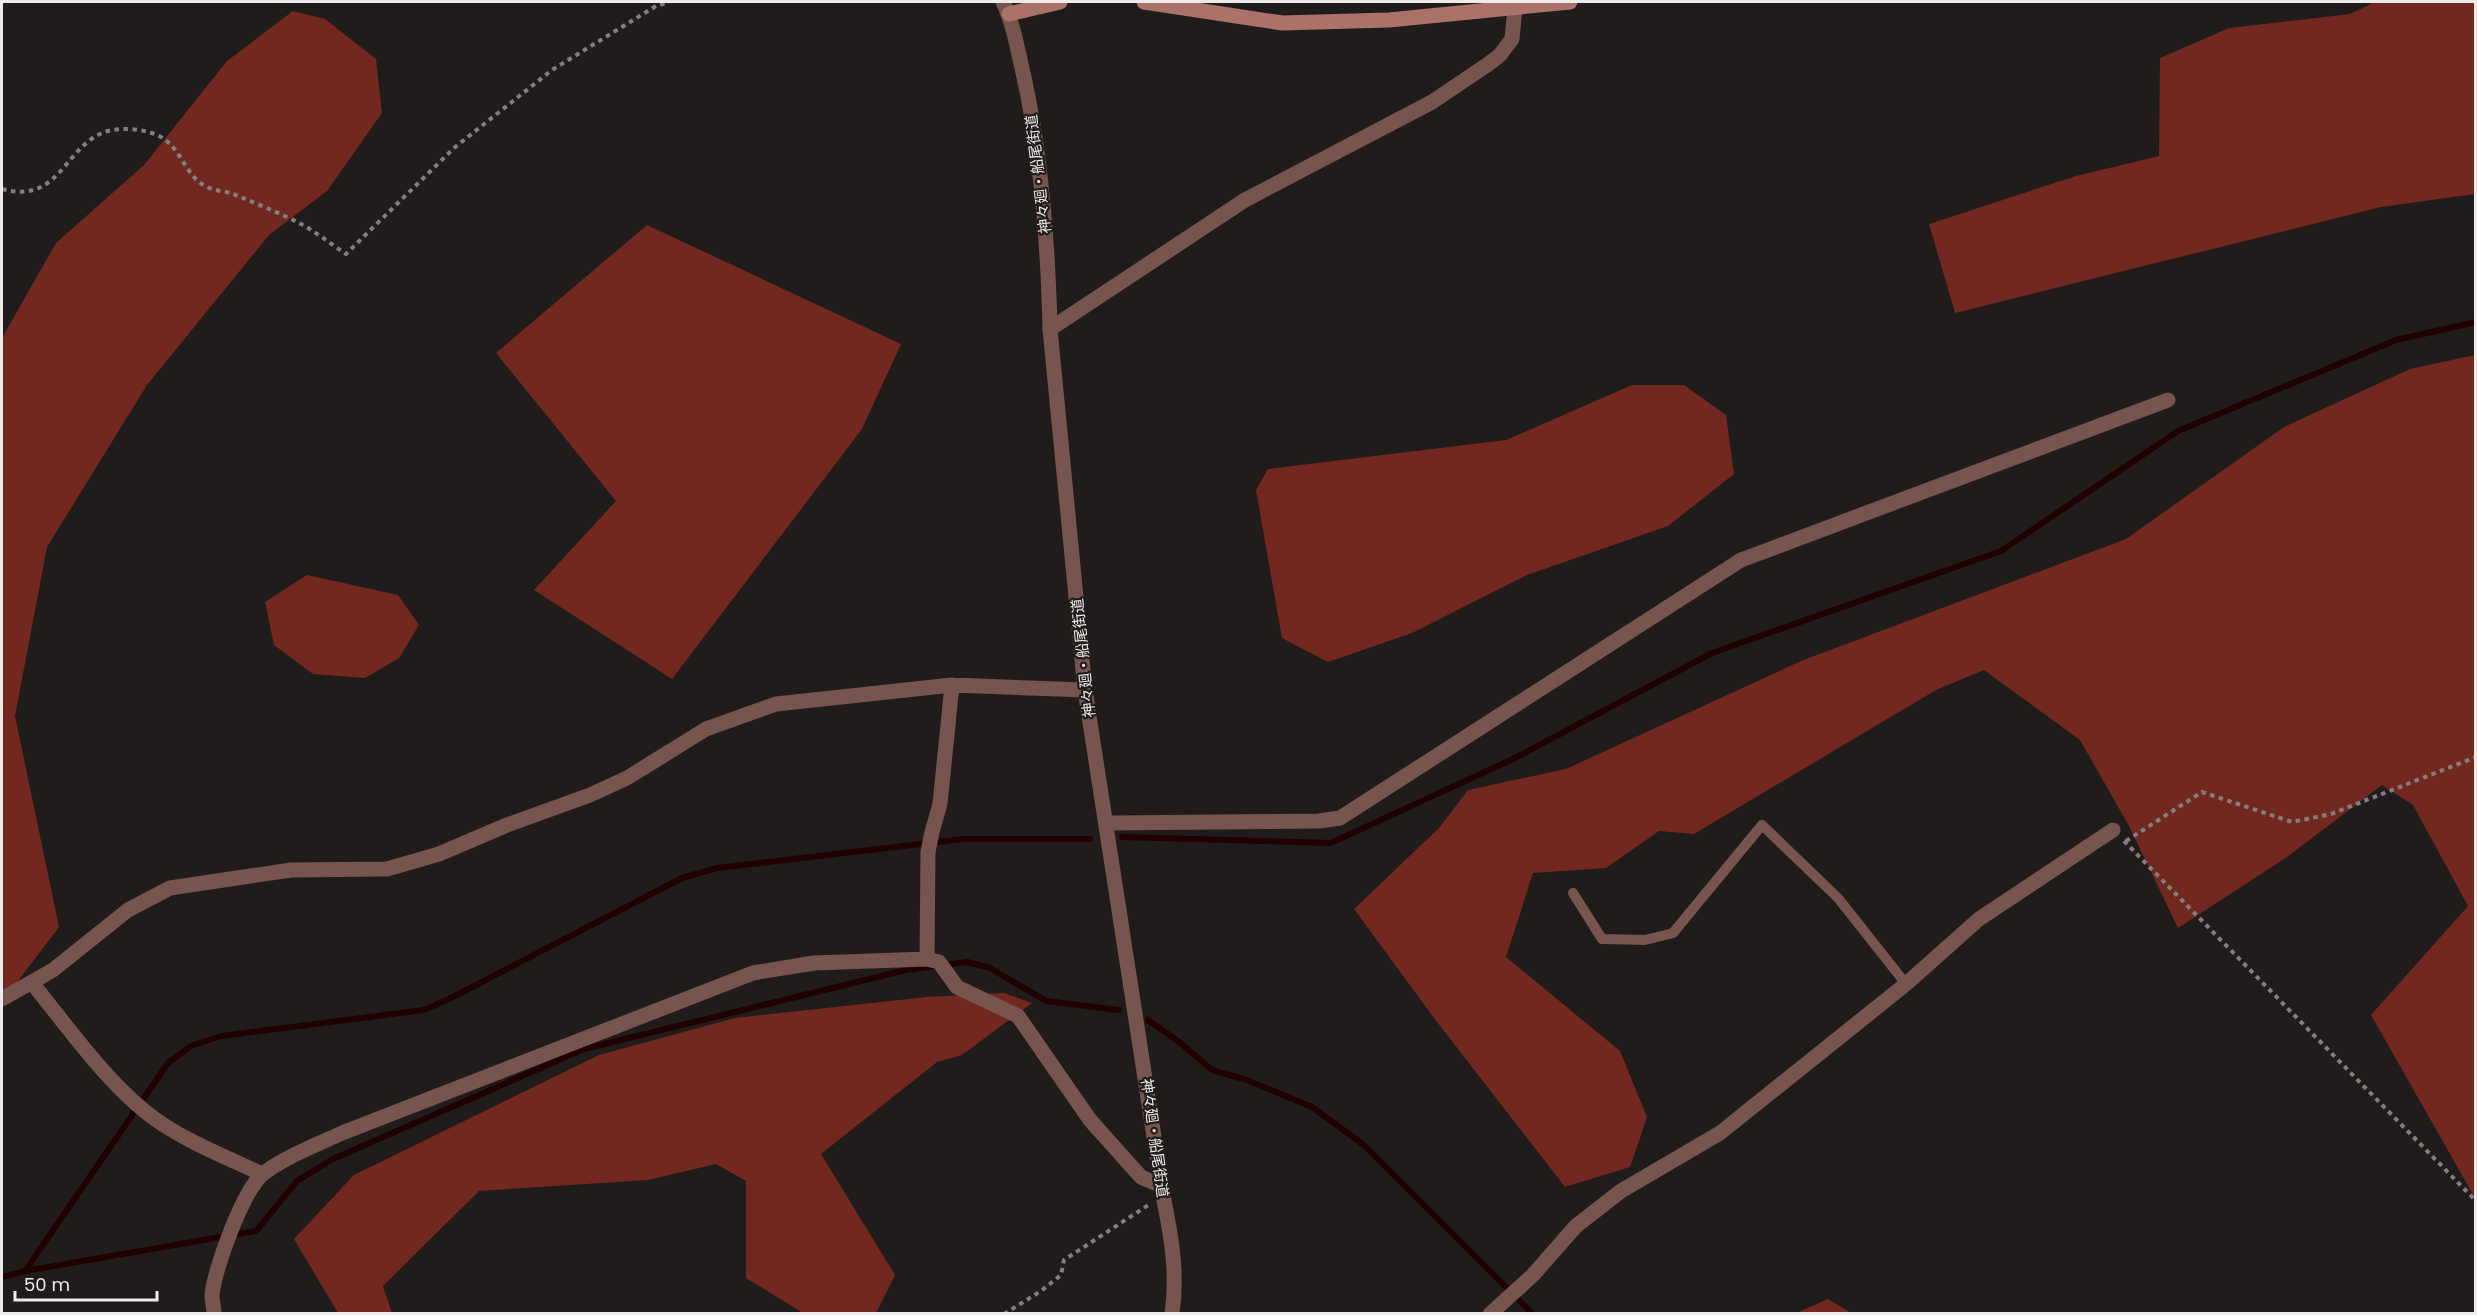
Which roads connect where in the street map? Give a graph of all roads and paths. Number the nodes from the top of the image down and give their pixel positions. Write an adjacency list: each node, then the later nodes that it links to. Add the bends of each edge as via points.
1 (669, 2): 7 (path, via 656,6 552,70 454,148 346,254 301,224 206,187 192,176 179,152 159,135 138,129 110,130 87,141 49,184 34,190)
2 (1060, 2): 6 (main road)
3 (1144, 2): 5 (main road, via 1282,23 1389,20)
4 (1570, 2): 5 (main road)
5 (1524, 5): 8 (street, via 1512,39 1487,65 1432,102 1245,200)
6 (1006, 8): 8 (street, 神々廻・船尾街道, via 1028,95 1039,160)
7 (2, 189)
8 (1050, 329): 11 (street, 神々廻・船尾街道)
9 (2168, 400): 13 (street, via 1741,560 1340,818)
10 (952, 685): 11 (street); 16 (street, via 940,804 928,852); 17 (street, via 776,704 706,729 627,778 590,795 439,854 387,869 291,870 170,888 128,910)
11 (1085, 690): 13 (street, 神々廻・船尾街道)
12 (2475, 757): 22 (path, via 2331,814 2292,822 2202,792 2125,842)
13 (1106, 824): 21 (street, 神々廻・船尾街道)
14 (2114, 830): 18 (street, via 1979,919)
15 (1573, 893): 18 (lane, via 1602,939 1645,940 1672,933 1762,825 1838,898)
16 (933, 960): 20 (street, via 814,963 753,973 342,1133); 21 (street, via 957,987 1018,1016 1090,1120 1141,1178)
17 (32, 983): 19 (street); 20 (street, via 129,1097 169,1128)
18 (1906, 984): 23 (street, via 1720,1132 1621,1191 1576,1226 1533,1275)
19 (2, 999)
20 (262, 1174): 24 (street, via 249,1192 224,1249 212,1295)
21 (1162, 1191): 25 (path, via 1064,1260 1061,1275); 26 (street, 神々廻・船尾街道, via 1174,1248)
22 (2475, 1201)
23 (1492, 1312)
24 (214, 1314)
25 (1004, 1314)
26 (1172, 1314)

